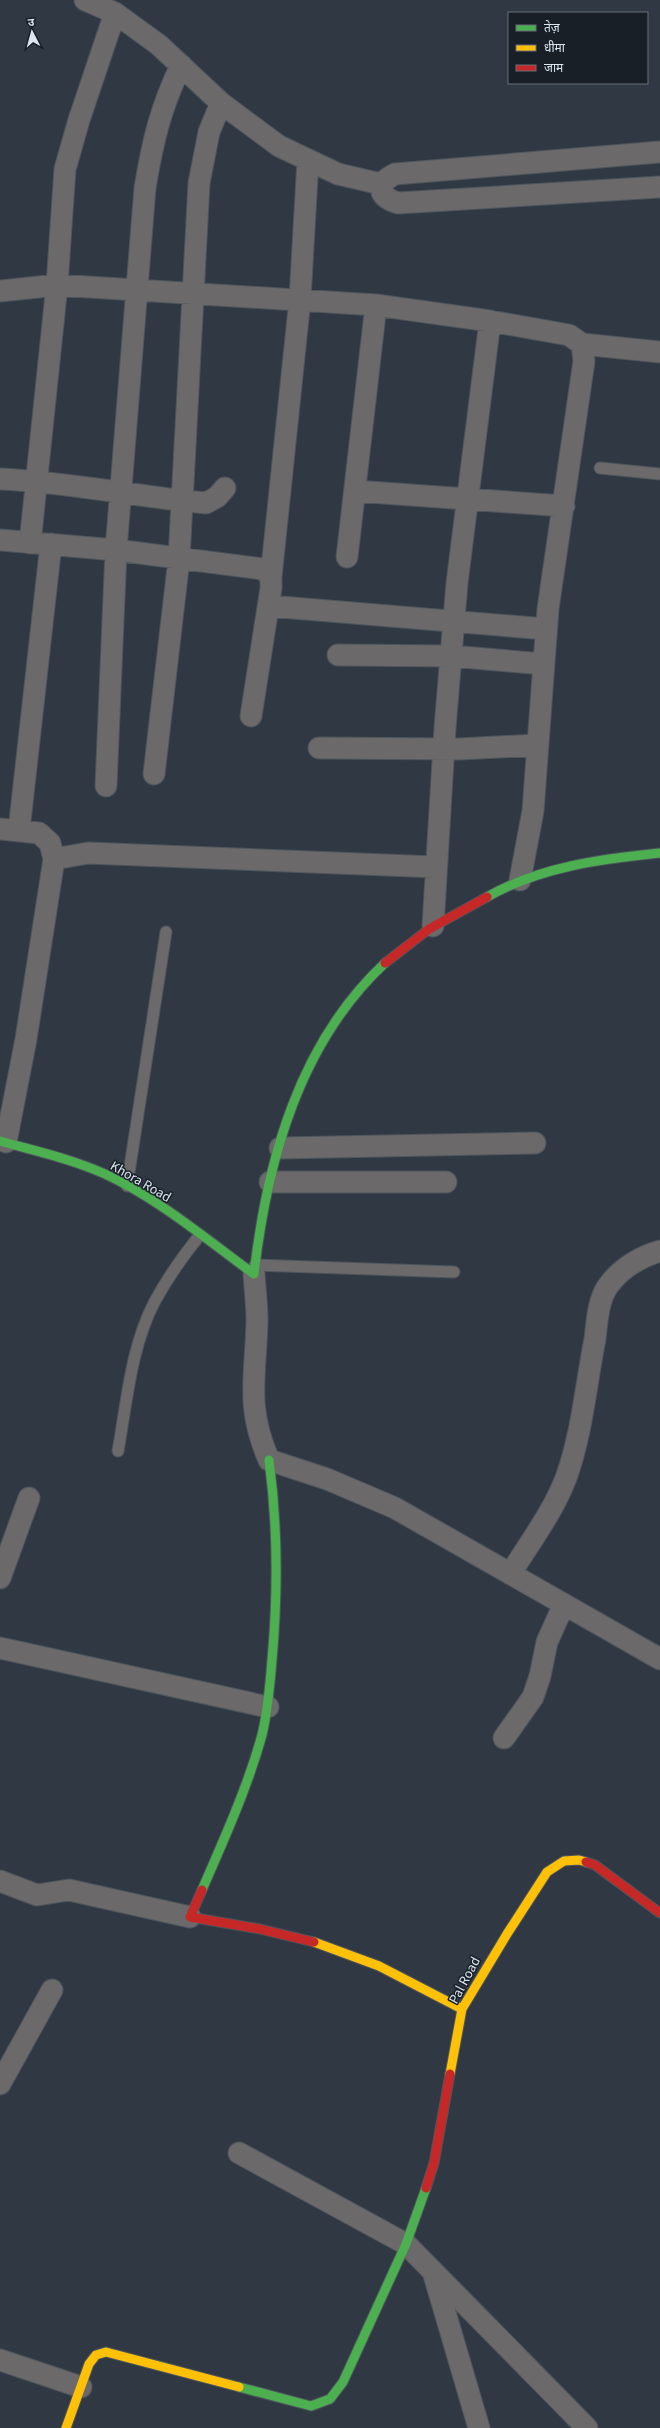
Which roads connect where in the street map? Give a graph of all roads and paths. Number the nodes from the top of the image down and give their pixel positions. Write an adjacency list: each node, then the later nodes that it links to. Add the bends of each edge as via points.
1 (85, 0): 2 (street)
2 (115, 13): 3 (street, via 159,45); 9 (street, via 65,169)
3 (181, 65): 4 (street); 10 (street, via 165,100 153,137 145,188)
4 (221, 103): 6 (street, via 278,146); 12 (street, via 209,132 202,162)
5 (660, 152): 7 (street, via 394,174)
6 (308, 160): 7 (street, via 338,174); 13 (street)
7 (381, 184): 8 (street, via 387,200 398,203)
8 (660, 188)
9 (57, 285): 10 (street); 11 (street); 21 (street)
10 (138, 289): 12 (street); 24 (street)
11 (0, 291)
12 (192, 292): 13 (street); 25 (street)
13 (300, 299): 14 (street); 34 (street)
14 (376, 305): 15 (street); 23 (street)
15 (490, 321): 16 (street, via 568,336); 26 (street)
16 (582, 344): 17 (street); 27 (street, via 584,361)
17 (660, 352)
18 (600, 468): 19 (lane)
19 (660, 474)
20 (0, 479): 21 (street)
21 (36, 481): 24 (street); 29 (street)
22 (225, 488): 25 (street, via 217,497 206,503)
23 (355, 491): 26 (street); 32 (street)
24 (120, 493): 25 (street); 31 (street)
25 (182, 499): 33 (street)
26 (466, 499): 27 (street); 36 (street)
27 (564, 506): 37 (street)
28 (0, 540): 29 (street)
29 (30, 543): 30 (street)
30 (51, 544): 31 (street); 47 (street)
31 (116, 550): 33 (street); 46 (street)
32 (347, 557)
33 (179, 558): 34 (street, via 263,569); 45 (street)
34 (271, 577): 35 (street)
35 (269, 606): 36 (street); 41 (street)
36 (454, 620): 37 (street); 39 (street)
37 (546, 629): 40 (street)
38 (338, 655): 39 (street)
39 (450, 656): 40 (street); 44 (street)
40 (544, 664): 42 (street)
41 (251, 716)
42 (537, 745): 44 (street); 51 (street, via 533,812)
43 (319, 748): 44 (street)
44 (443, 749): 50 (street)
45 (154, 774)
46 (106, 786)
47 (10, 830): 49 (street, via 39,833 50,843)
48 (660, 853): 51 (street, via 575,866)
49 (54, 859): 50 (street, via 88,853); 54 (street, via 29,1024)
50 (436, 868): 52 (street)
51 (520, 880): 52 (street)
52 (433, 926): 56 (street, via 399,950 356,991 324,1038 296,1095)
53 (166, 932): 59 (lane)
54 (3, 1141): 59 (street, Khora Road, via 104,1174)
55 (535, 1143): 56 (street)
56 (280, 1148): 57 (street)
57 (270, 1182): 58 (street); 62 (street, via 257,1238)
58 (446, 1182)
59 (127, 1186): 60 (street, Khora Road, via 151,1199)
60 (200, 1235): 62 (street, Khora Road); 64 (lane, via 173,1270 154,1302 141,1334)
61 (660, 1251): 67 (street, via 644,1256 624,1269 608,1287 600,1308 576,1443 566,1478 552,1507)
62 (255, 1270): 63 (lane); 65 (street, via 257,1320 253,1407 260,1440)
63 (454, 1272)
64 (118, 1451)
65 (269, 1460): 67 (street, via 327,1479 395,1508); 72 (street, via 275,1498 277,1564 275,1633)
66 (29, 1498): 68 (street)
67 (511, 1573): 69 (street)
68 (0, 1578)
69 (564, 1604): 71 (street); 73 (street, via 547,1642 533,1697)
70 (0, 1648): 72 (street)
71 (660, 1659)
72 (268, 1707): 76 (street, via 248,1777)
73 (504, 1738)
74 (0, 1881): 76 (street, via 37,1895 69,1890)
75 (660, 1914): 78 (street, Pal Road, via 595,1865 579,1860 564,1861 547,1872)
76 (190, 1917): 78 (street, via 327,1945 382,1967)
77 (52, 1990): 79 (street)
78 (462, 2009): 81 (street, Pal Road, via 434,2163)
79 (0, 2084)
80 (238, 2153): 81 (street)
81 (406, 2244): 82 (street); 84 (street, Pal Road, via 343,2382 330,2399 312,2406 106,2352 96,2355 89,2364)
82 (433, 2271): 86 (street); 87 (street)
83 (0, 2360): 84 (street)
84 (81, 2387): 85 (street)
85 (66, 2428)
86 (478, 2428)
87 (587, 2428)

